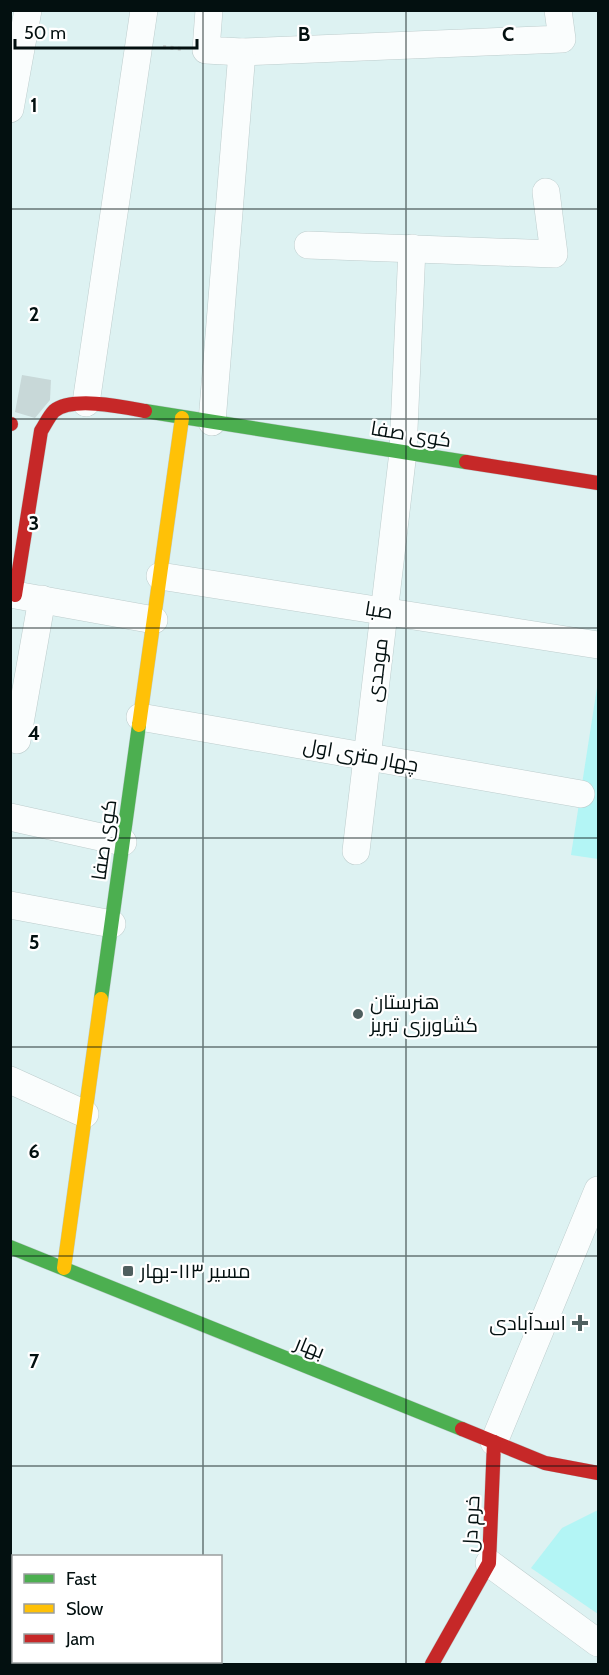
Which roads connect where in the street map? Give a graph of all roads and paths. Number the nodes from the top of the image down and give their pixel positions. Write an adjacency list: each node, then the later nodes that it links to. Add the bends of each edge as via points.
1 (28, 10): 8 (street)
2 (144, 10): 5 (street)
3 (209, 10): 6 (street)
4 (558, 10): 7 (street, via 562,39)
5 (138, 46): 6 (path); 12 (street)
6 (206, 50): 7 (street)
7 (242, 52): 14 (street)
8 (10, 109)
9 (546, 192): 11 (street, via 554,254)
10 (308, 245): 11 (street)
11 (412, 248): 17 (street, موحدی)
12 (98, 403): 13 (street, کوی صفا); 16 (street, via 73,404 54,411)
13 (182, 418): 14 (street, کوی صفا); 19 (street, کوی صفا)
14 (212, 422): 17 (street, کوی صفا)
15 (11, 424): 16 (street)
16 (41, 430): 20 (street)
17 (403, 452): 18 (street, کوی صفا); 22 (street, موحدی)
18 (598, 483)
19 (160, 576): 22 (street, صبا); 23 (street, کوی صفا)
20 (13, 594): 21 (street)
21 (42, 599): 23 (street); 26 (street)
22 (384, 611): 24 (street, صبا); 27 (street, موحدی)
23 (154, 620): 25 (street, کوی صفا)
24 (598, 645)
25 (140, 717): 27 (street, چهار متری اول); 30 (street, کوی صفا)
26 (17, 740)
27 (367, 756): 28 (street, چهار متری اول); 31 (street, موحدی)
28 (580, 794)
29 (10, 817): 30 (street)
30 (123, 842): 33 (street, کوی صفا)
31 (356, 851)
32 (10, 905): 33 (street)
33 (112, 924): 35 (street, کوی صفا)
34 (10, 1080): 35 (street)
35 (85, 1114): 38 (street, کوی صفا)
36 (598, 1190): 39 (street)
37 (10, 1247): 38 (street, بهار)
38 (64, 1268): 39 (street, بهار)
39 (494, 1442): 40 (street, بهار, via 545,1463); 41 (street, خرم دل)
40 (598, 1473)
41 (489, 1563): 42 (street); 43 (street, خرم دل)
42 (598, 1643)
43 (432, 1665)

